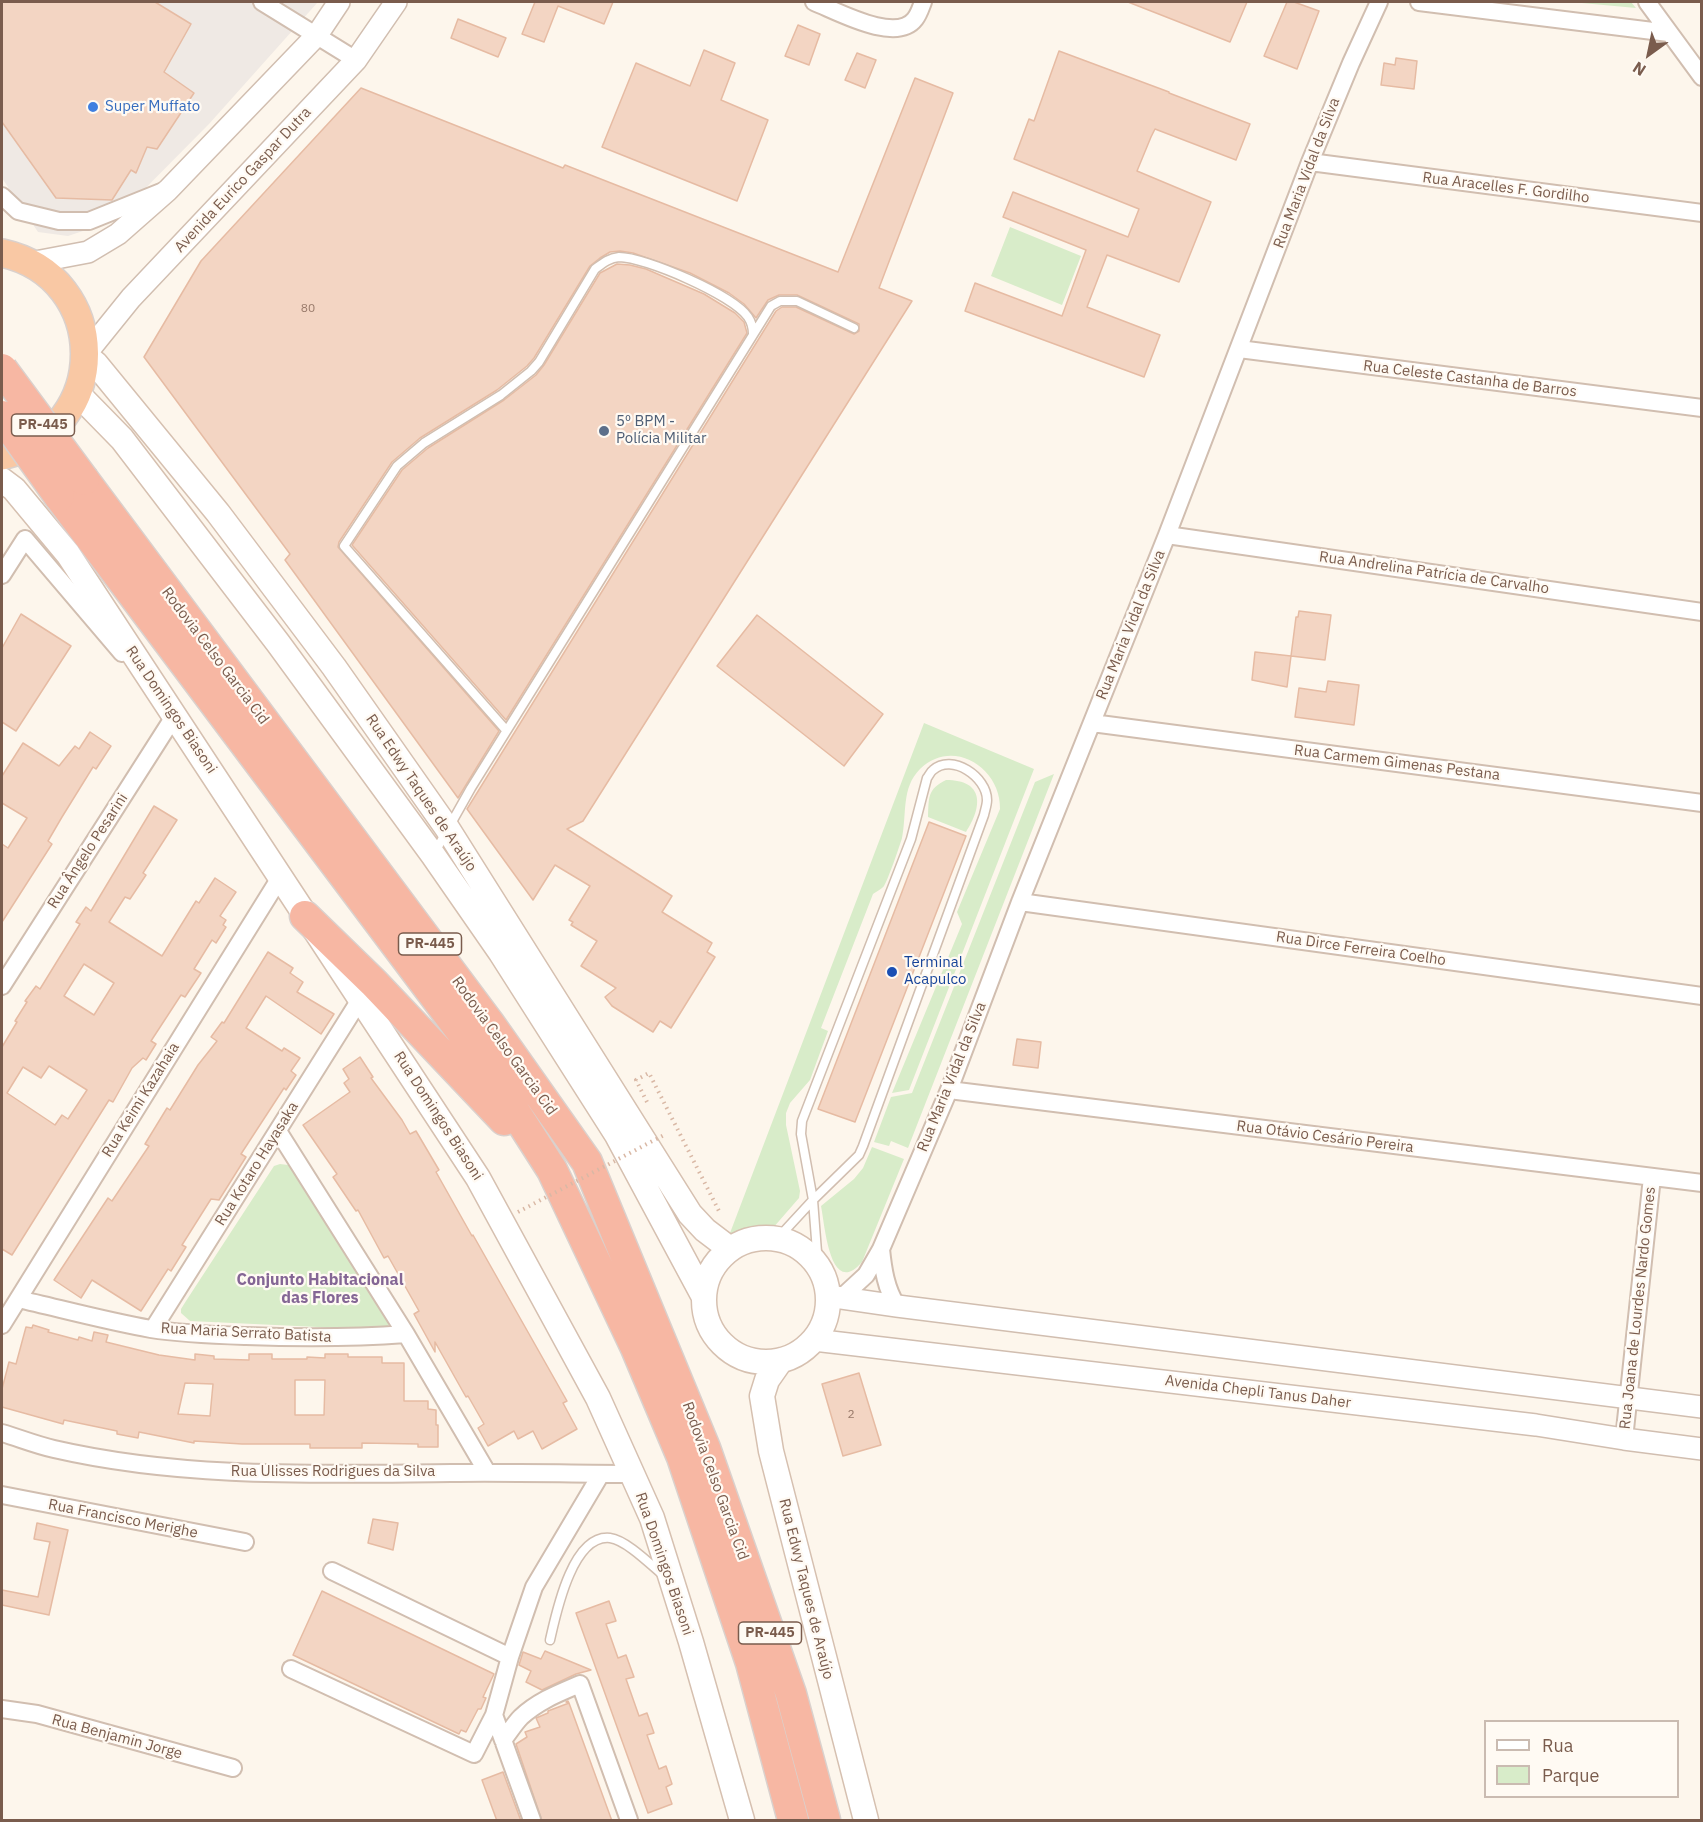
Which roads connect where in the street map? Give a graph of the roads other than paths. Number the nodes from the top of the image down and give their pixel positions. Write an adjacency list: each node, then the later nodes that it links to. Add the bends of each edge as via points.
1 (262, 2): 10 (street)
2 (339, 2): 10 (street)
3 (396, 2): 11 (street, Avenida Eurico Gaspar Dutra)
4 (814, 2): 5 (street, via 877,27 892,29 915,20)
5 (923, 2)
6 (1379, 2): 13 (street, Rua Maria Vidal da Silva)
7 (1419, 2): 9 (street)
8 (1647, 2): 9 (street)
9 (1669, 33): 12 (street)
10 (317, 36): 11 (street); 14 (street)
11 (356, 60): 22 (street, Avenida Eurico Gaspar Dutra, via 131,298)
12 (1701, 77)
13 (1310, 162): 16 (street, Rua Aracelles F. Gordilho); 21 (street, Rua Maria Vidal da Silva)
14 (168, 190): 15 (street, via 89,221 59,221 18,211); 18 (street, via 118,234 88,252)
15 (2, 196)
16 (1701, 213)
17 (2, 252): 18 (highway)
18 (30, 263): 22 (highway, via 53,279 70,301 81,327)
19 (854, 328): 20 (lane, via 789,300 771,306)
20 (753, 334): 35 (lane); 35 (lane, via 747,315 698,284 630,258 607,260 595,269 531,371 501,396 424,443 397,466 344,546)
21 (1239, 350): 25 (street, Rua Celeste Castanha de Barros); 30 (street, Rua Maria Vidal da Silva)
22 (85, 354): 24 (highway); 37 (main road, Rua Edwy Taques de Araújo, via 218,513 334,667)
23 (2, 369): 29 (highway, Rodovia Celso Garcia Cid / PR-445, bridge)
24 (77, 393): 27 (highway, via 59,423 40,440); 38 (main road, Rua Edwy Taques de Araújo, via 122,439)
25 (1701, 408)
26 (2, 416): 29 (highway, Rodovia Celso Garcia Cid / PR-445, bridge)
27 (2, 456)
28 (2, 480): 33 (main road, Rua Domingos Biasoni, via 68,554)
29 (71, 488): 47 (highway, Rodovia Celso Garcia Cid / PR-445, via 476,1052); 87 (highway, Rodovia Celso Garcia Cid / PR-445, via 489,1023 586,1162 705,1448 791,1694)
30 (1167, 535): 32 (street, Rua Andrelina Patrícia de Carvalho); 34 (street, Rua Maria Vidal da Silva)
31 (2, 575): 33 (street, via 25,539)
32 (1701, 612)
33 (175, 715): 39 (main road, Rua Domingos Biasoni); 42 (street, Rua Ângelo Pesarini)
34 (1092, 723): 36 (street, Rua Carmem Gimenas Pestana); 40 (street, Rua Maria Vidal da Silva)
35 (506, 730): 37 (lane)
36 (1701, 803)
37 (447, 828): 38 (lane); 53 (main road, Rua Edwy Taques de Araújo, via 690,1214)
38 (433, 855): 55 (main road, Rua Edwy Taques de Araújo, via 501,953 617,1135)
39 (281, 876): 41 (main road, Rua Domingos Biasoni); 57 (street, Rua Keimi Kazahaia)
40 (1020, 902): 43 (street, Rua Dirce Ferreira Coelho); 45 (street, Rua Maria Vidal da Silva)
41 (305, 916): 44 (main road, Rua Domingos Biasoni); 47 (highway)
42 (2, 986)
43 (1701, 996)
44 (362, 998): 46 (street, Rua Kotaro Hayasaka); 71 (main road, Rua Domingos Biasoni, via 478,1178 598,1398)
45 (949, 1090): 48 (street, Rua Otávio Cesário Pereira); 52 (street, Rua Maria Vidal da Silva)
46 (278, 1131): 60 (street, Rua Kotaro Hayasaka); 61 (street)
47 (552, 1170): 86 (highway, Rodovia Celso Garcia Cid / PR-445, via 636,1348 682,1457 751,1663)
48 (1652, 1177): 49 (street, Rua Otávio Cesário Pereira); 64 (street, Rua Joana de Lourdes Nardo Gomes)
49 (1701, 1184)
50 (813, 1200): 50 (lane, via 802,1120 911,839 927,778 933,770 956,765 980,781 987,801 984,814 859,1155); 51 (lane); 54 (lane)
51 (777, 1239): 53 (main road, via 747,1241); 54 (main road, via 804,1251)
52 (881, 1249): 56 (street, Rua Maria Vidal da Silva, via 867,1275); 58 (street, via 889,1290)
53 (730, 1250): 55 (main road, via 708,1279)
54 (818, 1265): 56 (main road)
55 (704, 1297): 63 (main road, via 706,1315 725,1346 742,1357)
56 (835, 1297): 58 (street); 62 (main road)
57 (18, 1299): 59 (street, Rua Keimi Kazahaia); 60 (street, Rua Maria Serrato Batista)
58 (897, 1306): 64 (street)
59 (2, 1324)
60 (153, 1329): 61 (street, Rua Maria Serrato Batista, via 285,1338)
61 (406, 1334): 69 (street)
62 (814, 1340): 63 (main road, via 799,1353); 67 (street, Avenida Chepli Tanus Daher, via 1536,1425)
63 (781, 1360): 88 (main road, Rua Edwy Taques de Araújo, via 767,1380 762,1396 771,1451)
64 (1628, 1398): 65 (street); 67 (street, Rua Joana de Lourdes Nardo Gomes)
65 (1701, 1407)
66 (2, 1433): 69 (street, Rua Ulisses Rodrigues da Silva, via 77,1454 195,1470 289,1475)
67 (1624, 1439): 68 (street, Avenida Chepli Tanus Daher)
68 (1701, 1449)
69 (487, 1472): 70 (street, Rua Ulisses Rodrigues da Silva)
70 (601, 1474): 71 (street, Rua Ulisses Rodrigues da Silva); 77 (street, via 534,1587)
71 (632, 1474): 75 (main road, Rua Domingos Biasoni, via 652,1518)
72 (2, 1495): 73 (street, Rua Francisco Merighe)
73 (245, 1542)
74 (332, 1571): 77 (street)
75 (670, 1580): 76 (lane, via 623,1543 609,1538 596,1541 583,1551 561,1594); 85 (main road, Rua Domingos Biasoni)
76 (550, 1640)
77 (510, 1657): 80 (street)
78 (291, 1669): 80 (street, via 474,1754)
79 (2, 1709): 82 (street, Rua Benjamin Jorge, via 37,1714)
80 (494, 1715): 81 (street)
81 (503, 1740): 83 (street); 84 (street, via 521,1718 547,1698 580,1684)
82 (232, 1768)
83 (532, 1821)
84 (629, 1821)
85 (742, 1821)
86 (793, 1821)
87 (825, 1821)
88 (866, 1821)

